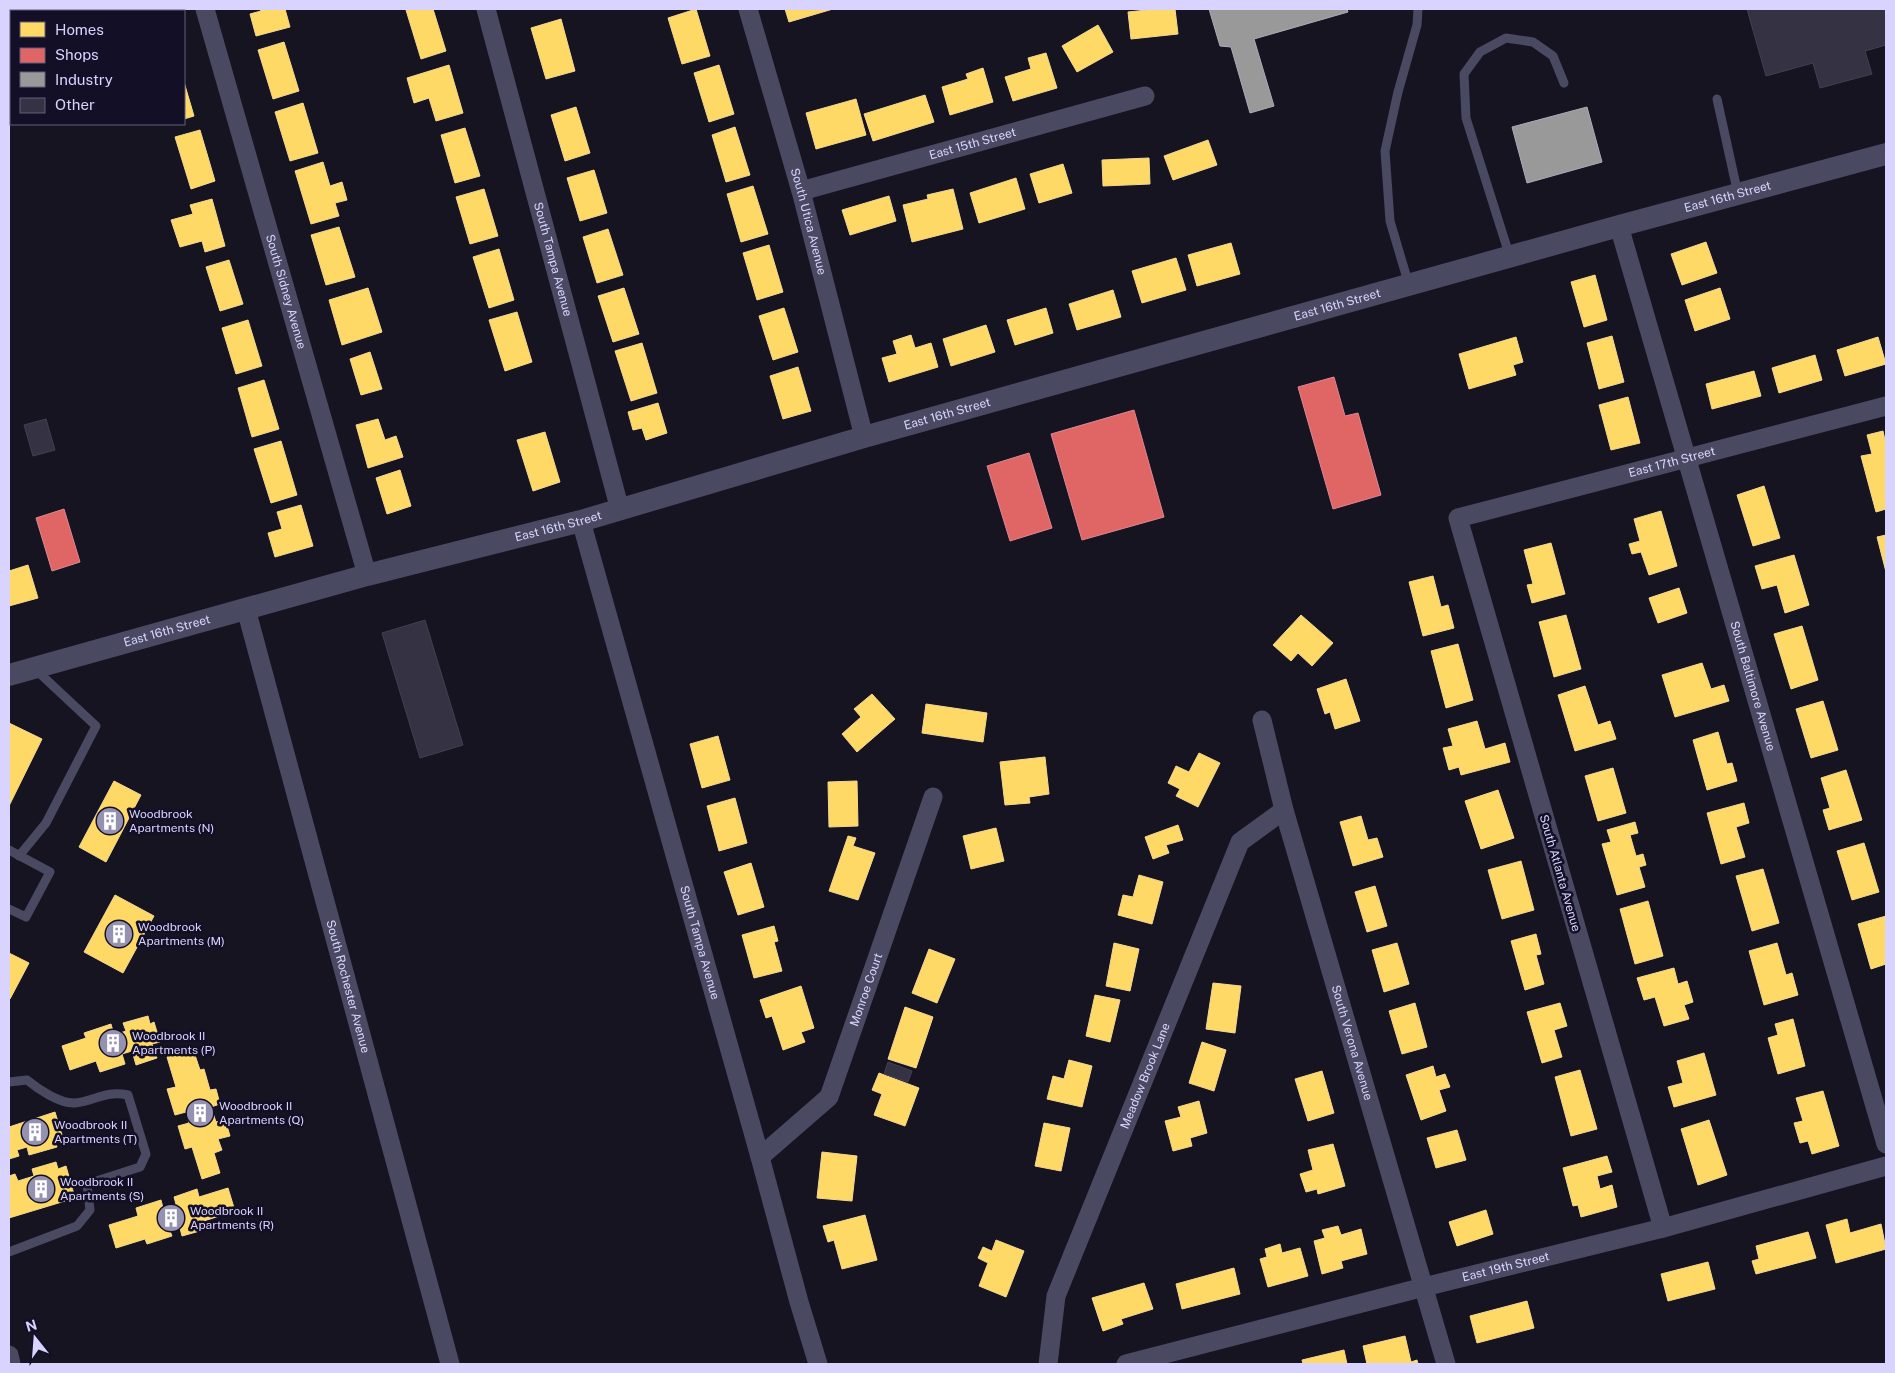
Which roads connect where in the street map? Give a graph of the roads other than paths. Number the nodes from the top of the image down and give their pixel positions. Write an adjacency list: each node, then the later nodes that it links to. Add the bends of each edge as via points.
1 (205, 9): 20 (street, South Sidney Avenue)
2 (486, 9): 17 (street, South Tampa Avenue)
3 (748, 9): 9 (street, South Utica Avenue)
4 (1418, 9): 13 (lane, via 1417,25 1385,151 1390,221)
5 (1564, 83): 12 (lane, via 1553,56 1533,42 1506,38 1480,52 1464,74 1466,118)
6 (1145, 96): 9 (street, East 15th Street)
7 (1717, 99): 10 (lane)
8 (1886, 154): 10 (street, East 16th Street)
9 (801, 191): 15 (street, South Utica Avenue)
10 (1738, 194): 11 (street, East 16th Street)
11 (1619, 226): 12 (street, East 16th Street); 16 (street, South Baltimore Avenue)
12 (1510, 257): 13 (street, East 16th Street)
13 (1410, 285): 15 (street, East 16th Street)
14 (1886, 406): 16 (street, East 17th Street)
15 (864, 437): 17 (street, East 16th Street)
16 (1688, 459): 18 (street, East 17th Street); 31 (street, South Baltimore Avenue)
17 (620, 510): 19 (street, East 16th Street)
18 (1458, 518): 34 (street, South Atlanta Avenue)
19 (580, 521): 20 (street, East 16th Street); 32 (street, South Tampa Avenue)
20 (367, 575): 21 (street, East 16th Street)
21 (246, 610): 22 (street, East 16th Street); 39 (street, South Rochester Avenue)
22 (34, 668): 23 (street, East 16th Street); 28 (lane, via 96,726 46,823)
23 (9, 675)
24 (1262, 720): 26 (street, South Verona Avenue)
25 (933, 797): 32 (street, Monroe Court, via 829,1098)
26 (1284, 810): 36 (street, South Verona Avenue); 41 (street, Meadow Brook Lane, via 1240,842 1056,1296)
27 (9, 850): 28 (lane)
28 (19, 856): 29 (lane, via 50,872 26,917)
29 (9, 909)
30 (9, 1082): 35 (lane, via 27,1080 46,1095 74,1103 115,1092 128,1095 146,1154 140,1167 87,1184 90,1210 77,1226)
31 (1886, 1144)
32 (760, 1157): 40 (street, South Tampa Avenue)
33 (1886, 1166): 34 (street, East 19th Street)
34 (1663, 1228): 36 (street, East 19th Street)
35 (9, 1252)
36 (1424, 1287): 42 (street, East 19th Street); 43 (street, South Verona Avenue)
37 (9, 1355): 38 (street)
38 (11, 1364)
39 (450, 1364)
40 (818, 1364)
41 (1048, 1364)
42 (1126, 1364)
43 (1446, 1364)

